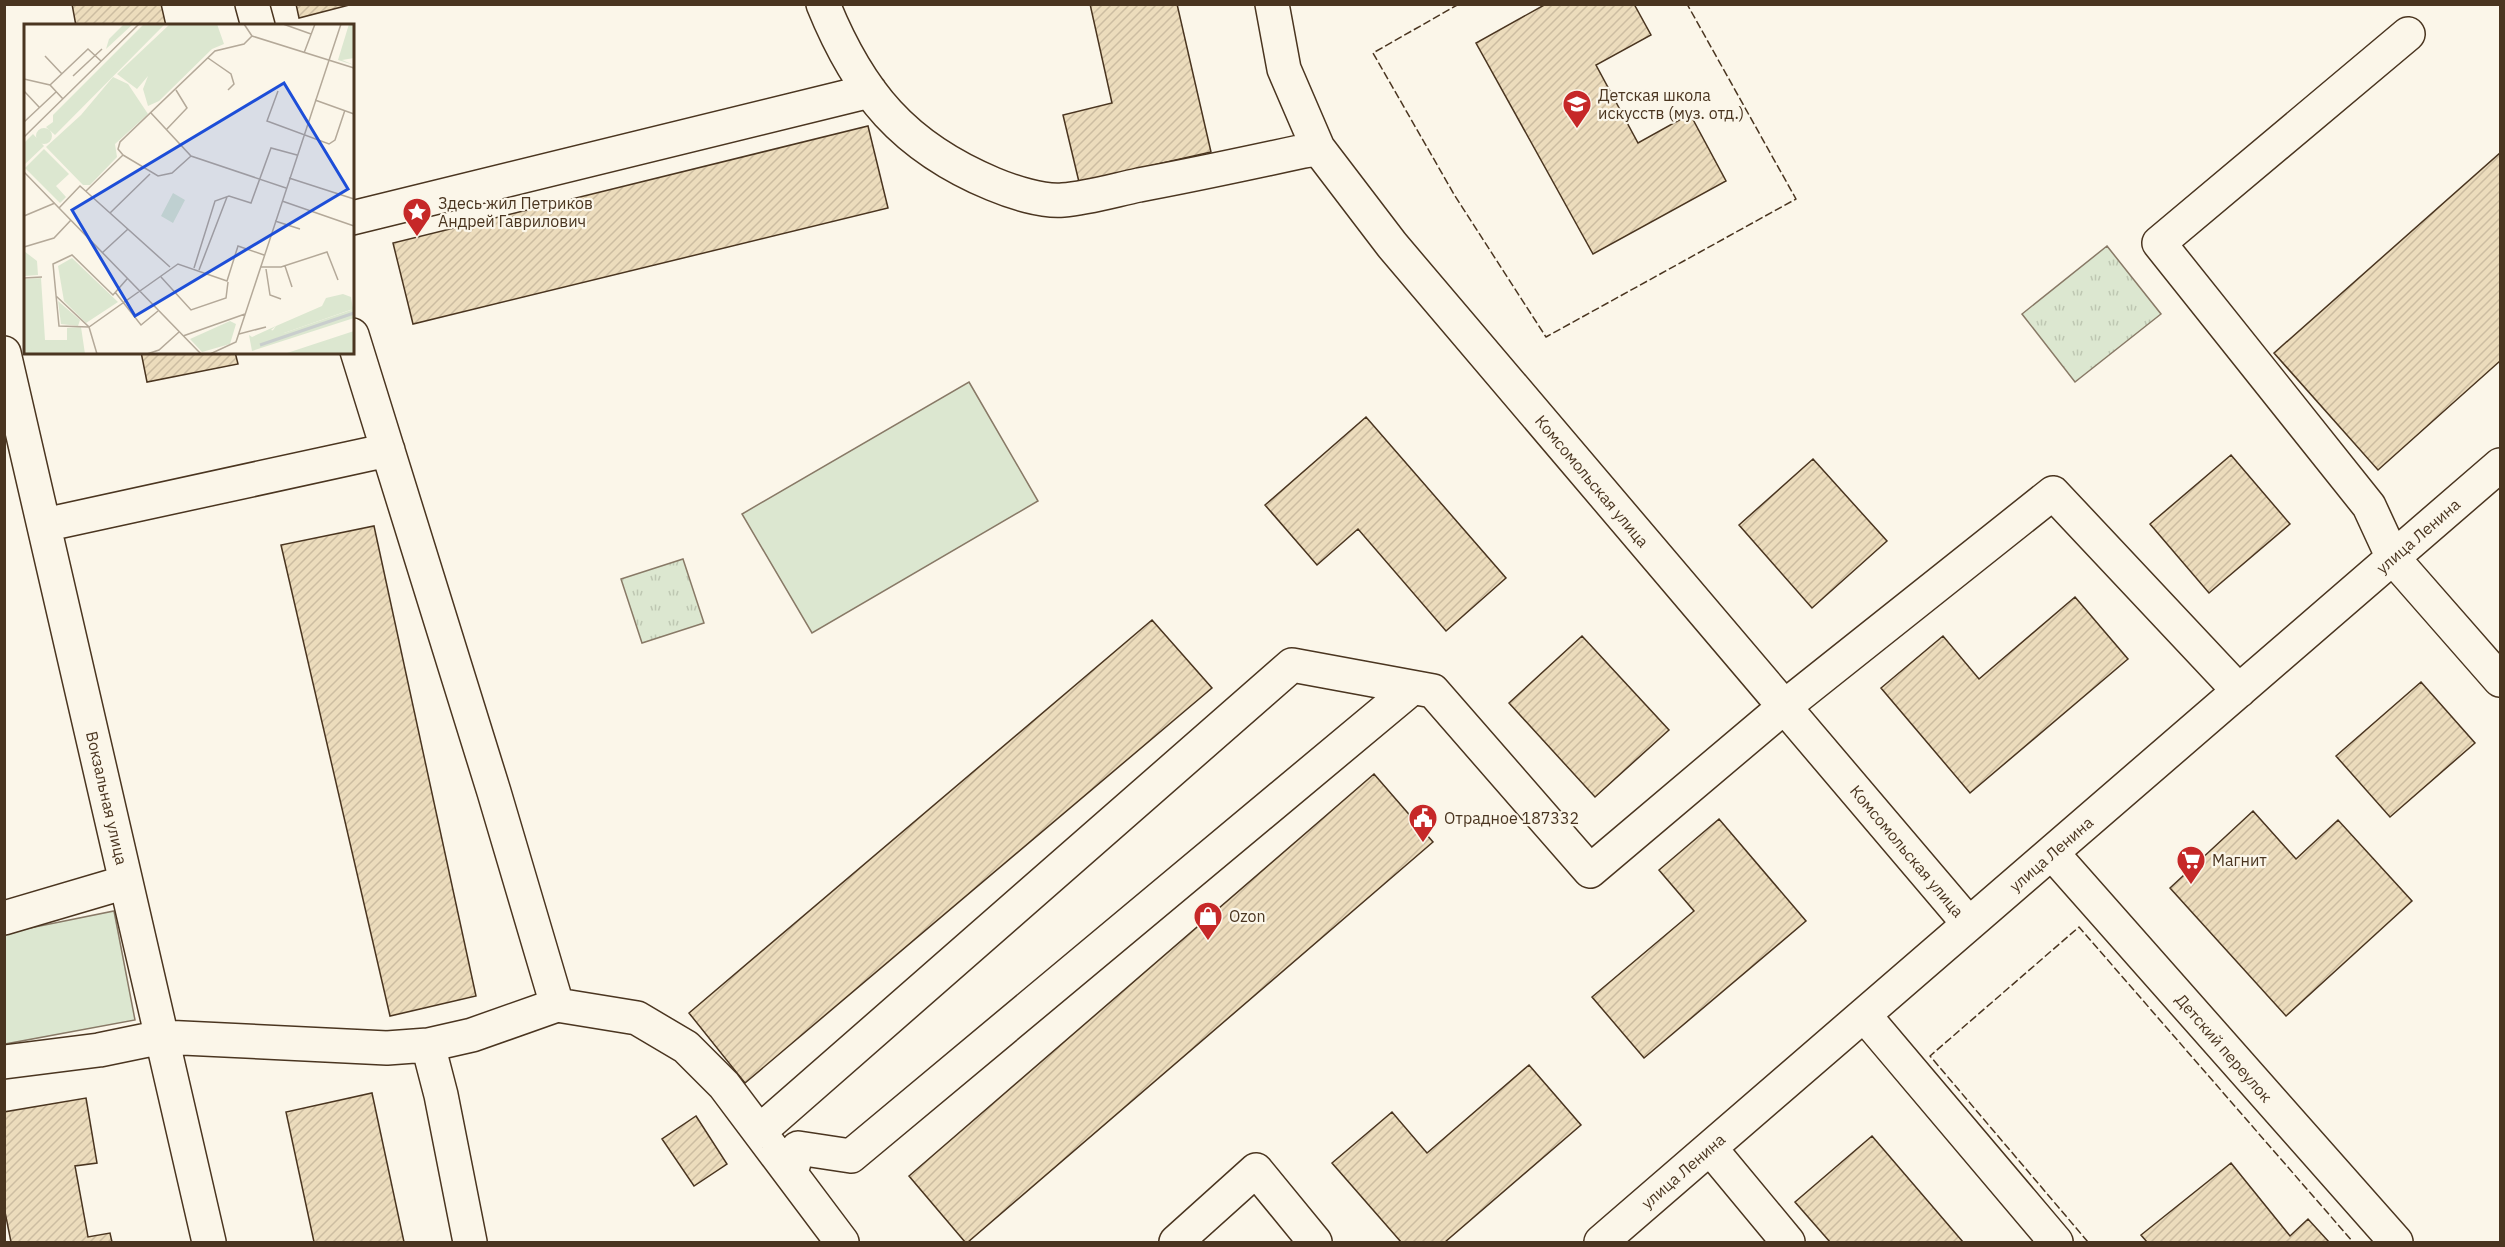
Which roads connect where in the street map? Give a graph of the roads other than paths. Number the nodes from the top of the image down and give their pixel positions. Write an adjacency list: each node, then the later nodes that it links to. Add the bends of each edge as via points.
1 (252, 4): 4 (street)
2 (823, 4): 6 (street, via 837,37)
3 (1272, 4): 7 (street, Комсомольская улица, via 1284,69)
4 (257, 24)
5 (2408, 34): 14 (street, via 2158,243 2369,506)
6 (870, 91): 7 (street, via 896,124 928,151 962,171 1013,192 1062,200); 8 (street)
7 (1318, 148): 18 (street, Комсомольская улица, via 1392,245)
8 (354, 218)
9 (354, 341): 11 (street)
10 (4, 353): 13 (street, Вокзальная улица)
11 (388, 450): 13 (street); 23 (street)
12 (2500, 465): 14 (street, улица Ленина)
13 (44, 525): 20 (street, Вокзальная улица)
14 (2393, 558): 15 (street); 17 (street, улица Ленина)
15 (2500, 680)
16 (1412, 688): 18 (street, via 1433,691 1590,871); 28 (street, via 1292,665); 31 (street, via 851,1156)
17 (2239, 691): 18 (street, via 2053,493); 19 (street, улица Ленина)
18 (1784, 707): 22 (street, Комсомольская улица)
19 (2052, 853): 22 (street, улица Ленина); 40 (street, Детский переулок)
20 (126, 882): 21 (street); 25 (street, Вокзальная улица)
21 (4, 918)
22 (1969, 924): 24 (street, улица Ленина)
23 (556, 1005): 26 (street, via 472,1035); 29 (street, via 637,1018 686,1047 724,1085)
24 (1864, 1015): 30 (street, улица Ленина); 39 (street)
25 (162, 1037): 26 (street, via 387,1048); 27 (street); 32 (street, Вокзальная улица)
26 (428, 1045): 33 (street)
27 (4, 1062)
28 (785, 1108): 29 (street); 31 (street)
29 (760, 1131): 31 (street)
30 (1710, 1148): 37 (street, улица Ленина); 38 (street)
31 (794, 1161): 34 (street)
32 (209, 1242)
33 (470, 1242)
34 (842, 1242)
35 (1176, 1242): 36 (street, via 1256,1170)
36 (1315, 1242)
37 (1601, 1242)
38 (1788, 1242)
39 (2056, 1242)
40 (2396, 1242)

